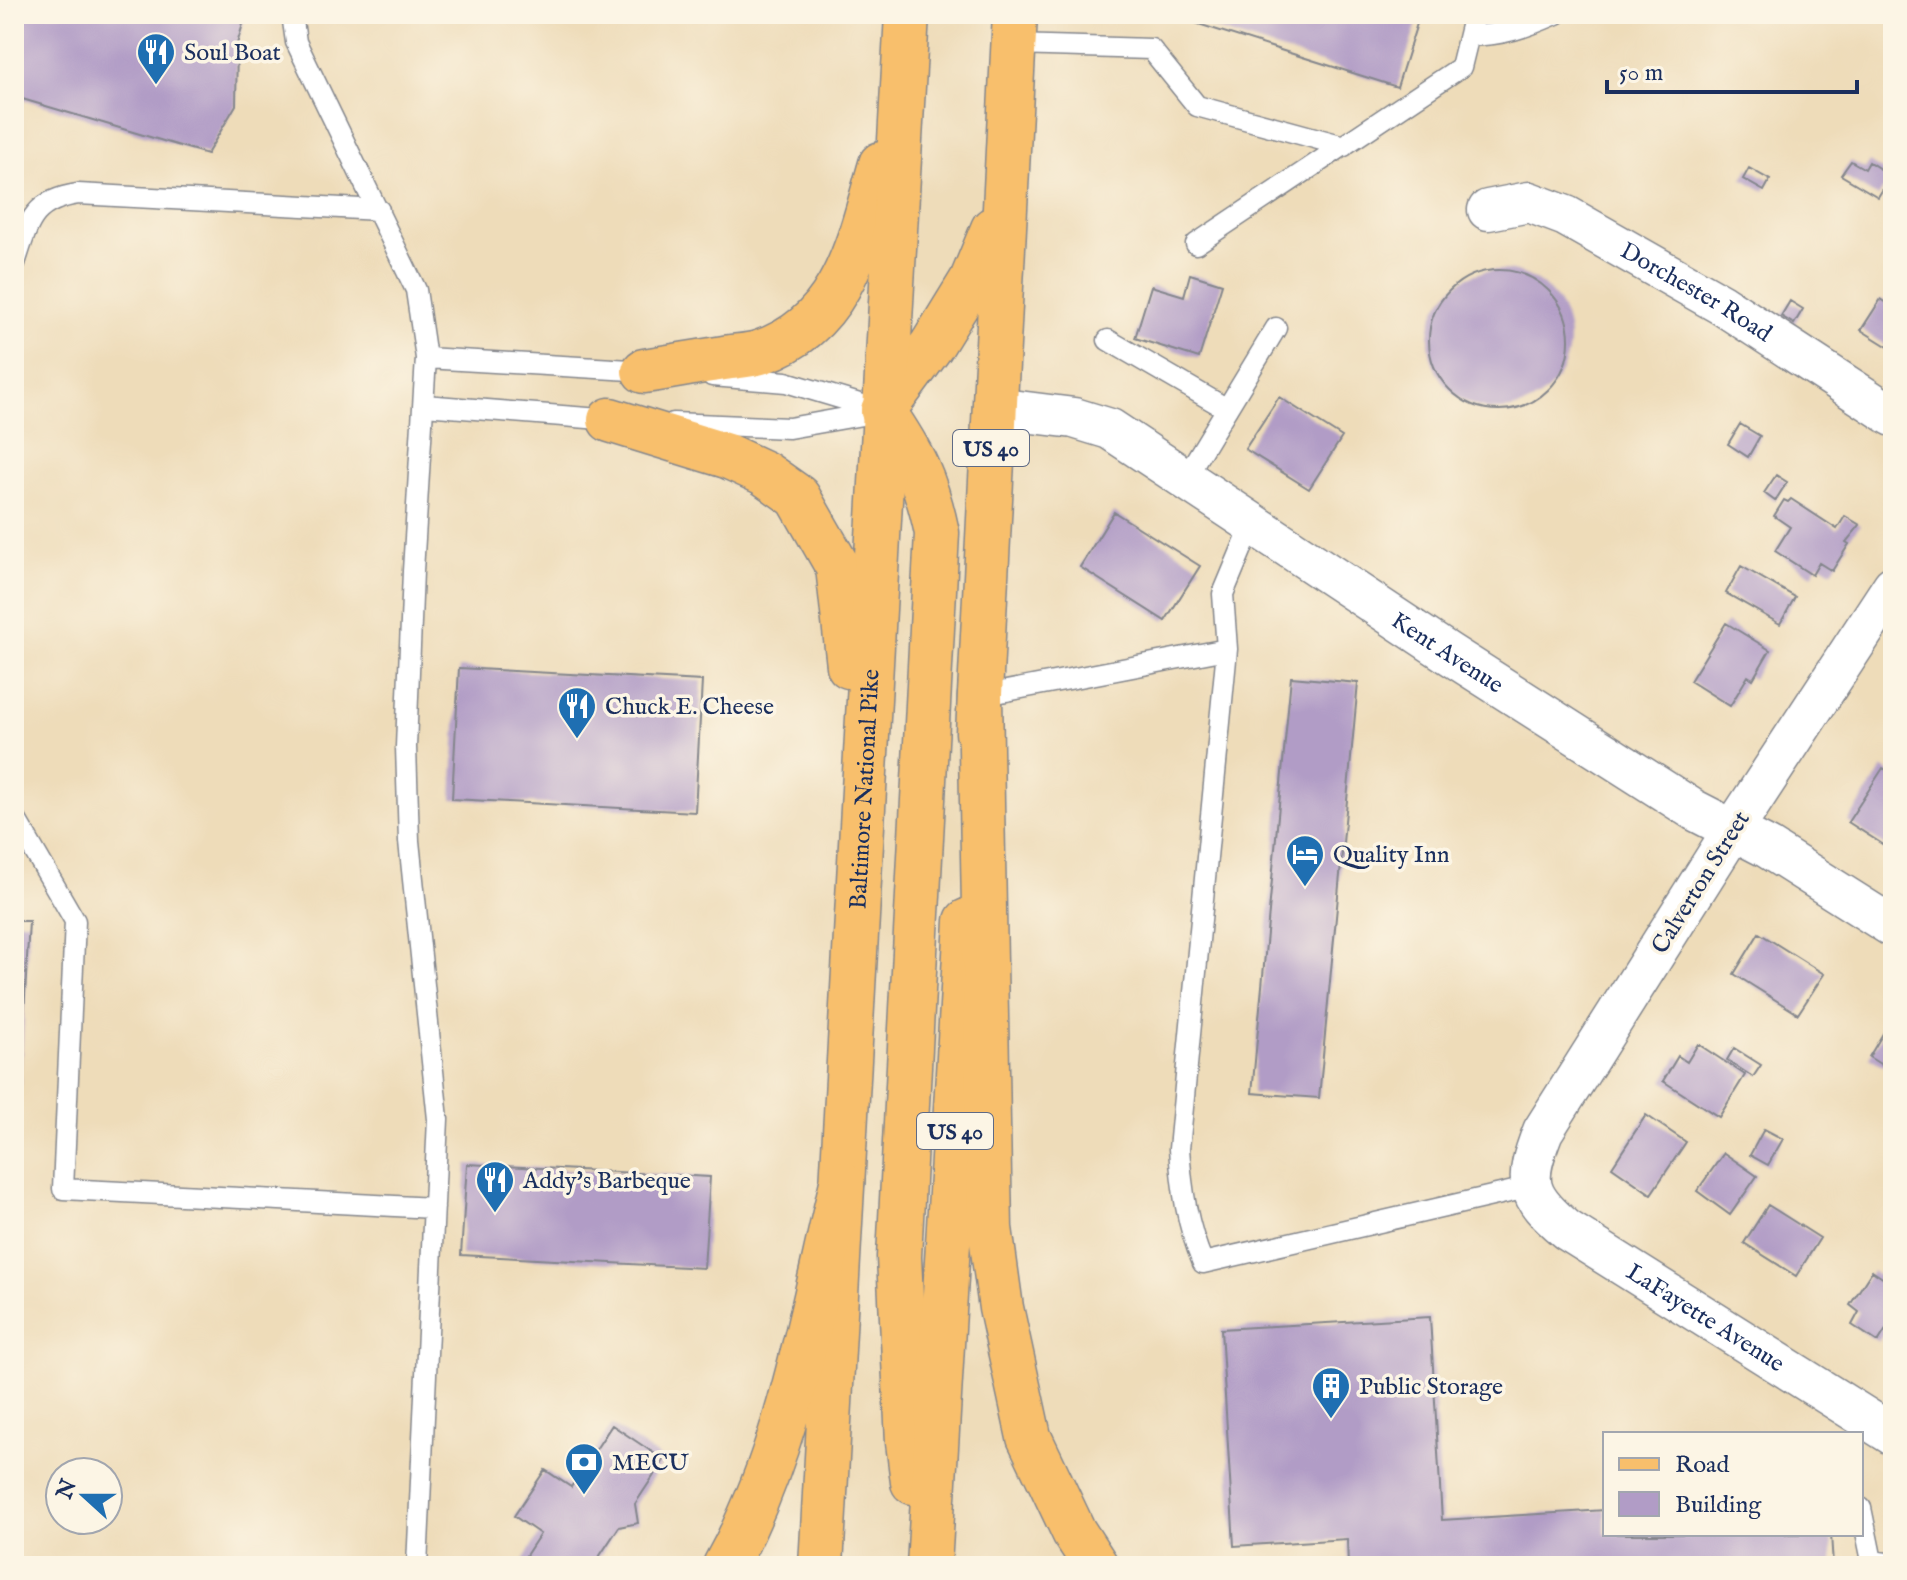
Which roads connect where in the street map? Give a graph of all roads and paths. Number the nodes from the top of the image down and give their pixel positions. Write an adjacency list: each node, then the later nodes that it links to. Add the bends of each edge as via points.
1 (292, 14): 10 (lane, via 296,42)
2 (907, 14): 7 (main road, Baltimore National Pike)
3 (1474, 14): 6 (lane)
4 (1556, 14): 6 (lane, via 1517,31)
5 (1015, 30): 8 (lane, via 1151,49 1197,106); 9 (main road, US 40)
6 (1469, 36): 8 (lane, via 1461,67)
7 (904, 85): 17 (main road, via 858,244 821,315 792,339 759,353); 21 (main road, Baltimore National Pike)
8 (1344, 146): 12 (lane)
9 (1005, 199): 19 (main road, US 40); 21 (main road, via 972,280)
10 (379, 210): 13 (lane, via 69,195 42,206 29,219); 16 (lane, via 416,290)
11 (1488, 210): 22 (street, Dorchester Road, via 1529,202 1566,216 1721,304)
12 (1196, 244)
13 (14, 266)
14 (1276, 328): 20 (lane)
15 (1108, 340): 20 (lane)
16 (426, 358): 17 (lane); 18 (lane)
17 (644, 371): 21 (lane, via 786,382)
18 (424, 405): 23 (lane); 35 (lane, via 406,755 409,841 438,1119)
19 (993, 408): 24 (street, Kent Avenue, via 1074,418 1110,429); 28 (main road, US 40)
20 (1227, 409): 24 (lane)
21 (883, 411): 23 (lane, via 789,428); 29 (main road, Baltimore National Pike); 42 (main road, via 929,492 937,533 899,1257 908,1442)
22 (1893, 416)
23 (610, 420): 29 (main road, via 727,456 798,497 838,567)
24 (1185, 478): 25 (street, Kent Avenue)
25 (1253, 522): 27 (lane, via 1223,594); 31 (street, Kent Avenue, via 1448,653)
26 (1893, 586): 31 (street, Calverton Street)
27 (1227, 649): 28 (lane); 34 (lane, via 1179,1149 1189,1231 1203,1263)
28 (980, 696): 43 (main road, US 40); 44 (main road, via 990,1228 1029,1437)
29 (863, 791): 33 (main road, Baltimore National Pike)
30 (14, 816): 35 (lane, via 75,921 63,1189)
31 (1733, 830): 32 (street, Kent Avenue); 34 (street, Calverton Street, via 1543,1131 1532,1159)
32 (1893, 927)
33 (842, 1183): 40 (main road, via 782,1432); 41 (main road, Baltimore National Pike)
34 (1531, 1187): 36 (street, LaFayette Avenue, via 1541,1208 1567,1230 1841,1412)
35 (434, 1208): 39 (lane)
36 (1893, 1435)
37 (1863, 1518): 38 (lane, via 1872,1561)
38 (1893, 1564)
39 (417, 1566)
40 (725, 1566)
41 (821, 1566)
42 (922, 1566)
43 (929, 1566)
44 (1096, 1566)

